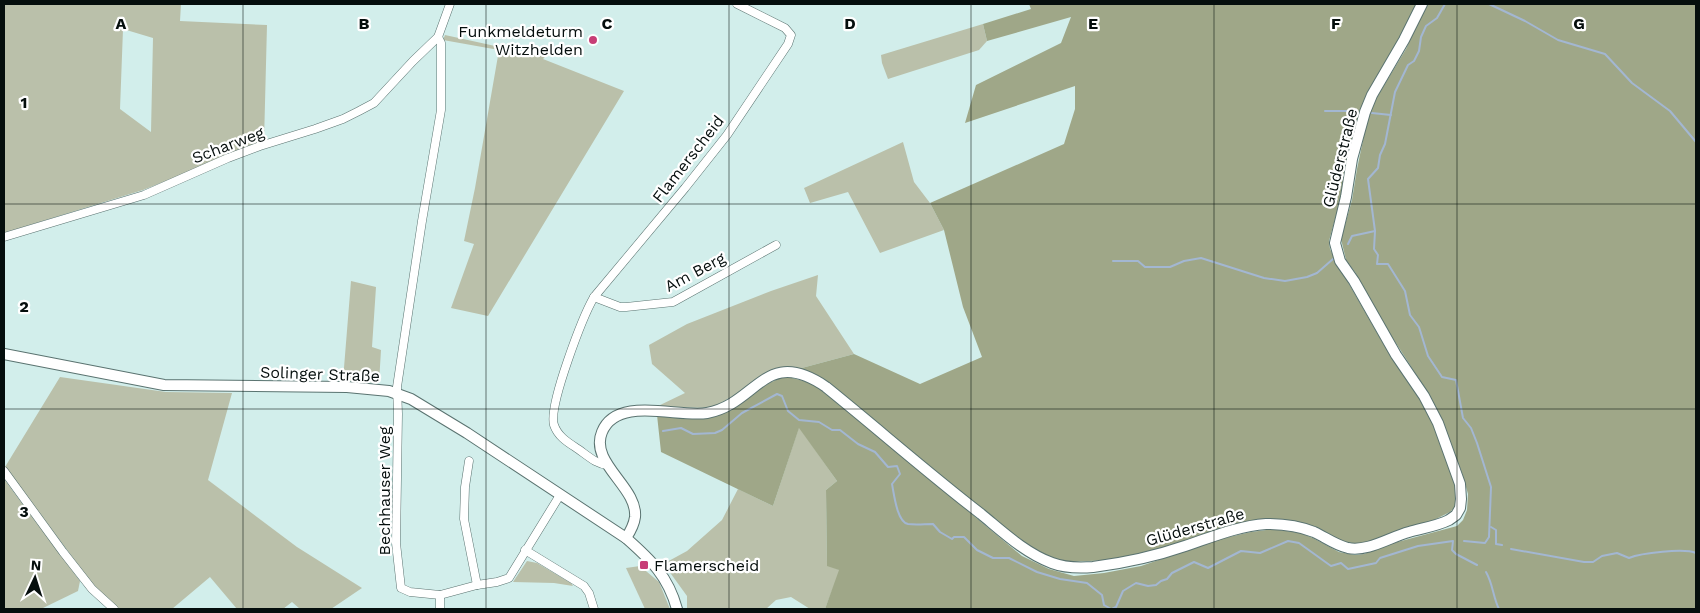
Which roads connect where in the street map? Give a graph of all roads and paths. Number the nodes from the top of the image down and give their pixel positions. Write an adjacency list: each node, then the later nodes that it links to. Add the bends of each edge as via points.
1 (450, 4): 4 (street, Scharweg)
2 (737, 4): 7 (street, Flamerscheid, via 785,28 791,35 788,44 727,135)
3 (1422, 4): 11 (main road, Glüderstraße, via 1365,112 1335,243 1340,261 1438,423 1460,484 1460,508 1449,520 1356,549 1340,546 1297,527 1254,525 1133,560 1086,567 1060,566 1014,540 826,387 807,376 792,373 768,376 728,405 712,412 643,411 621,414 608,423 600,438)
4 (438, 37): 5 (street, Scharweg, via 374,103 343,120 252,149 144,195); 9 (street, Scharweg, via 441,110)
5 (4, 237)
6 (776, 244): 7 (street, Am Berg, via 669,303 620,307)
7 (594, 297): 11 (street, Flamerscheid, via 558,390 553,420 563,439 600,464)
8 (4, 354): 9 (main road, Solinger Straße, via 164,385 347,387)
9 (398, 394): 13 (main road, Solinger Straße, via 435,413); 17 (street, Bechhauser Weg, via 396,543 401,588)
10 (470, 461): 16 (street, via 464,518)
11 (608, 465): 14 (main road, Glüderstraße, via 631,499 635,511 635,519)
12 (4, 471): 18 (street, via 92,589)
13 (560, 495): 14 (main road, Solinger Straße); 15 (street)
14 (626, 538): 21 (main road, Solinger Straße, via 664,577)
15 (525, 550): 16 (street, via 509,578); 20 (street, via 584,586 590,593)
16 (476, 585): 17 (street)
17 (440, 595): 19 (street)
18 (114, 609)
19 (440, 609)
20 (594, 609)
21 (677, 609)

